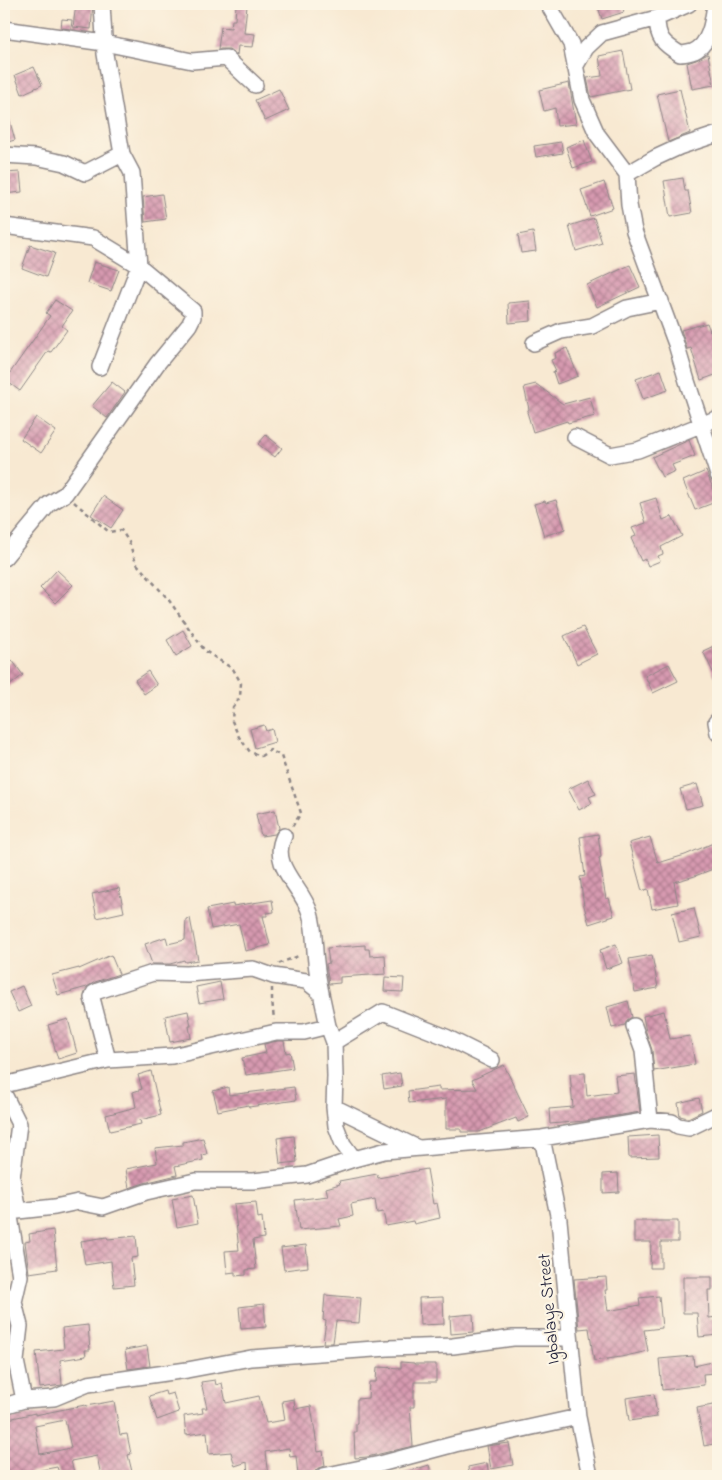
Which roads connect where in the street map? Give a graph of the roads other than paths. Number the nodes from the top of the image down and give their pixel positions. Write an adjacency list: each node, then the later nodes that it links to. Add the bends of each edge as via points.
1 (102, 4): 7 (street)
2 (548, 4): 8 (street, via 571,44)
3 (690, 4): 5 (street)
4 (716, 4): 5 (street, via 706,40 694,52 680,54 666,45 660,36)
5 (657, 18): 8 (street, via 602,33 586,48)
6 (4, 29): 7 (street)
7 (104, 43): 9 (street, via 192,61 226,58); 12 (street)
8 (576, 67): 13 (street, via 582,100 597,134)
9 (255, 85)
10 (718, 134): 13 (street, via 656,158)
11 (4, 154): 12 (street, via 64,163 85,173)
12 (122, 154): 15 (street, via 132,173)
13 (627, 174): 16 (street, via 634,230)
14 (4, 226): 15 (street, via 94,238)
15 (139, 266): 18 (street); 23 (street, via 193,310 193,317 65,494 49,504)
16 (661, 301): 17 (street, via 627,308 592,326 560,330); 20 (street)
17 (534, 343)
18 (100, 367)
19 (718, 418): 20 (street)
20 (701, 425): 21 (street, via 638,450 610,455); 22 (street)
21 (575, 437)
22 (718, 475)
23 (4, 558)
24 (718, 720): 25 (street)
25 (718, 733)
26 (284, 836): 27 (street, via 281,863 310,912)
27 (321, 993): 28 (street); 31 (street, via 306,980 273,976 254,969 153,973 94,993 92,998)
28 (328, 1026): 30 (street); 31 (street, via 304,1032 276,1032 172,1056)
29 (634, 1026): 37 (street, via 643,1051)
30 (334, 1042): 32 (street, via 383,1012 446,1037); 35 (street)
31 (108, 1060): 33 (street)
32 (492, 1060)
33 (4, 1085)
34 (4, 1094): 41 (street, via 19,1124)
35 (334, 1107): 39 (street); 40 (street, via 336,1126)
36 (718, 1114): 37 (street, via 689,1128)
37 (650, 1120): 38 (street)
38 (542, 1138): 39 (street); 42 (street, Igbalaye Street, via 559,1220)
39 (419, 1149): 40 (street, via 384,1151)
40 (354, 1159): 41 (street, via 307,1176 252,1181 195,1181 103,1206 78,1202)
41 (10, 1211): 43 (street, via 20,1276 14,1302 20,1326 16,1361)
42 (569, 1338): 43 (street, via 513,1338 454,1346 251,1358 88,1384 54,1398); 45 (street, Igbalaye Street)
43 (24, 1400): 44 (street)
44 (4, 1406)
45 (578, 1417): 46 (street); 47 (street, Igbalaye Street)
46 (324, 1476)
47 (590, 1476)

